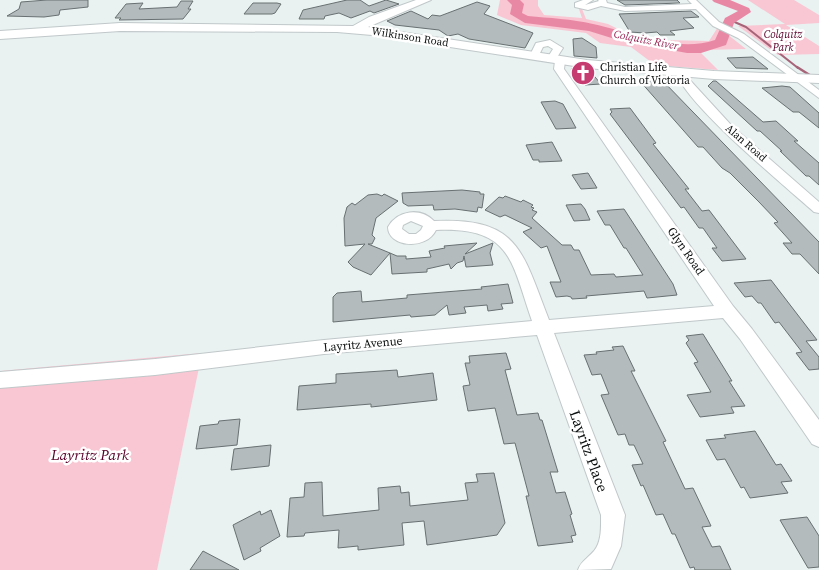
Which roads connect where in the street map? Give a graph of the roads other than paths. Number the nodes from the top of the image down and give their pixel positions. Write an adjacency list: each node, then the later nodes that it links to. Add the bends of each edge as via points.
1 (426, 0): 6 (main road, via 373,19)
2 (589, 0): 4 (street, via 578,5 589,8)
3 (692, 0): 5 (street)
4 (601, 2): 5 (street, via 626,9)
5 (700, 6): 10 (street, via 712,20 741,36)
6 (356, 29): 7 (main road, Wilkinson Road, via 120,28); 8 (main road, Wilkinson Road)
7 (0, 35)
8 (555, 60): 9 (main road, Wilkinson Road); 15 (street, Glyn Road)
9 (681, 72): 10 (main road, Wilkinson Road); 13 (street, Alan Road, via 716,116)
10 (798, 79): 11 (main road, Wilkinson Road); 12 (street)
11 (819, 79)
12 (819, 95)
13 (819, 209)
14 (430, 226): 16 (street, Layritz Place, via 466,225 484,229 509,244)
15 (727, 311): 16 (street, Layritz Avenue); 18 (street, Glyn Road)
16 (544, 328): 17 (street, Layritz Avenue); 19 (street, Layritz Place, via 613,515 614,534 607,552)
17 (0, 380)
18 (819, 437)
19 (590, 570)

